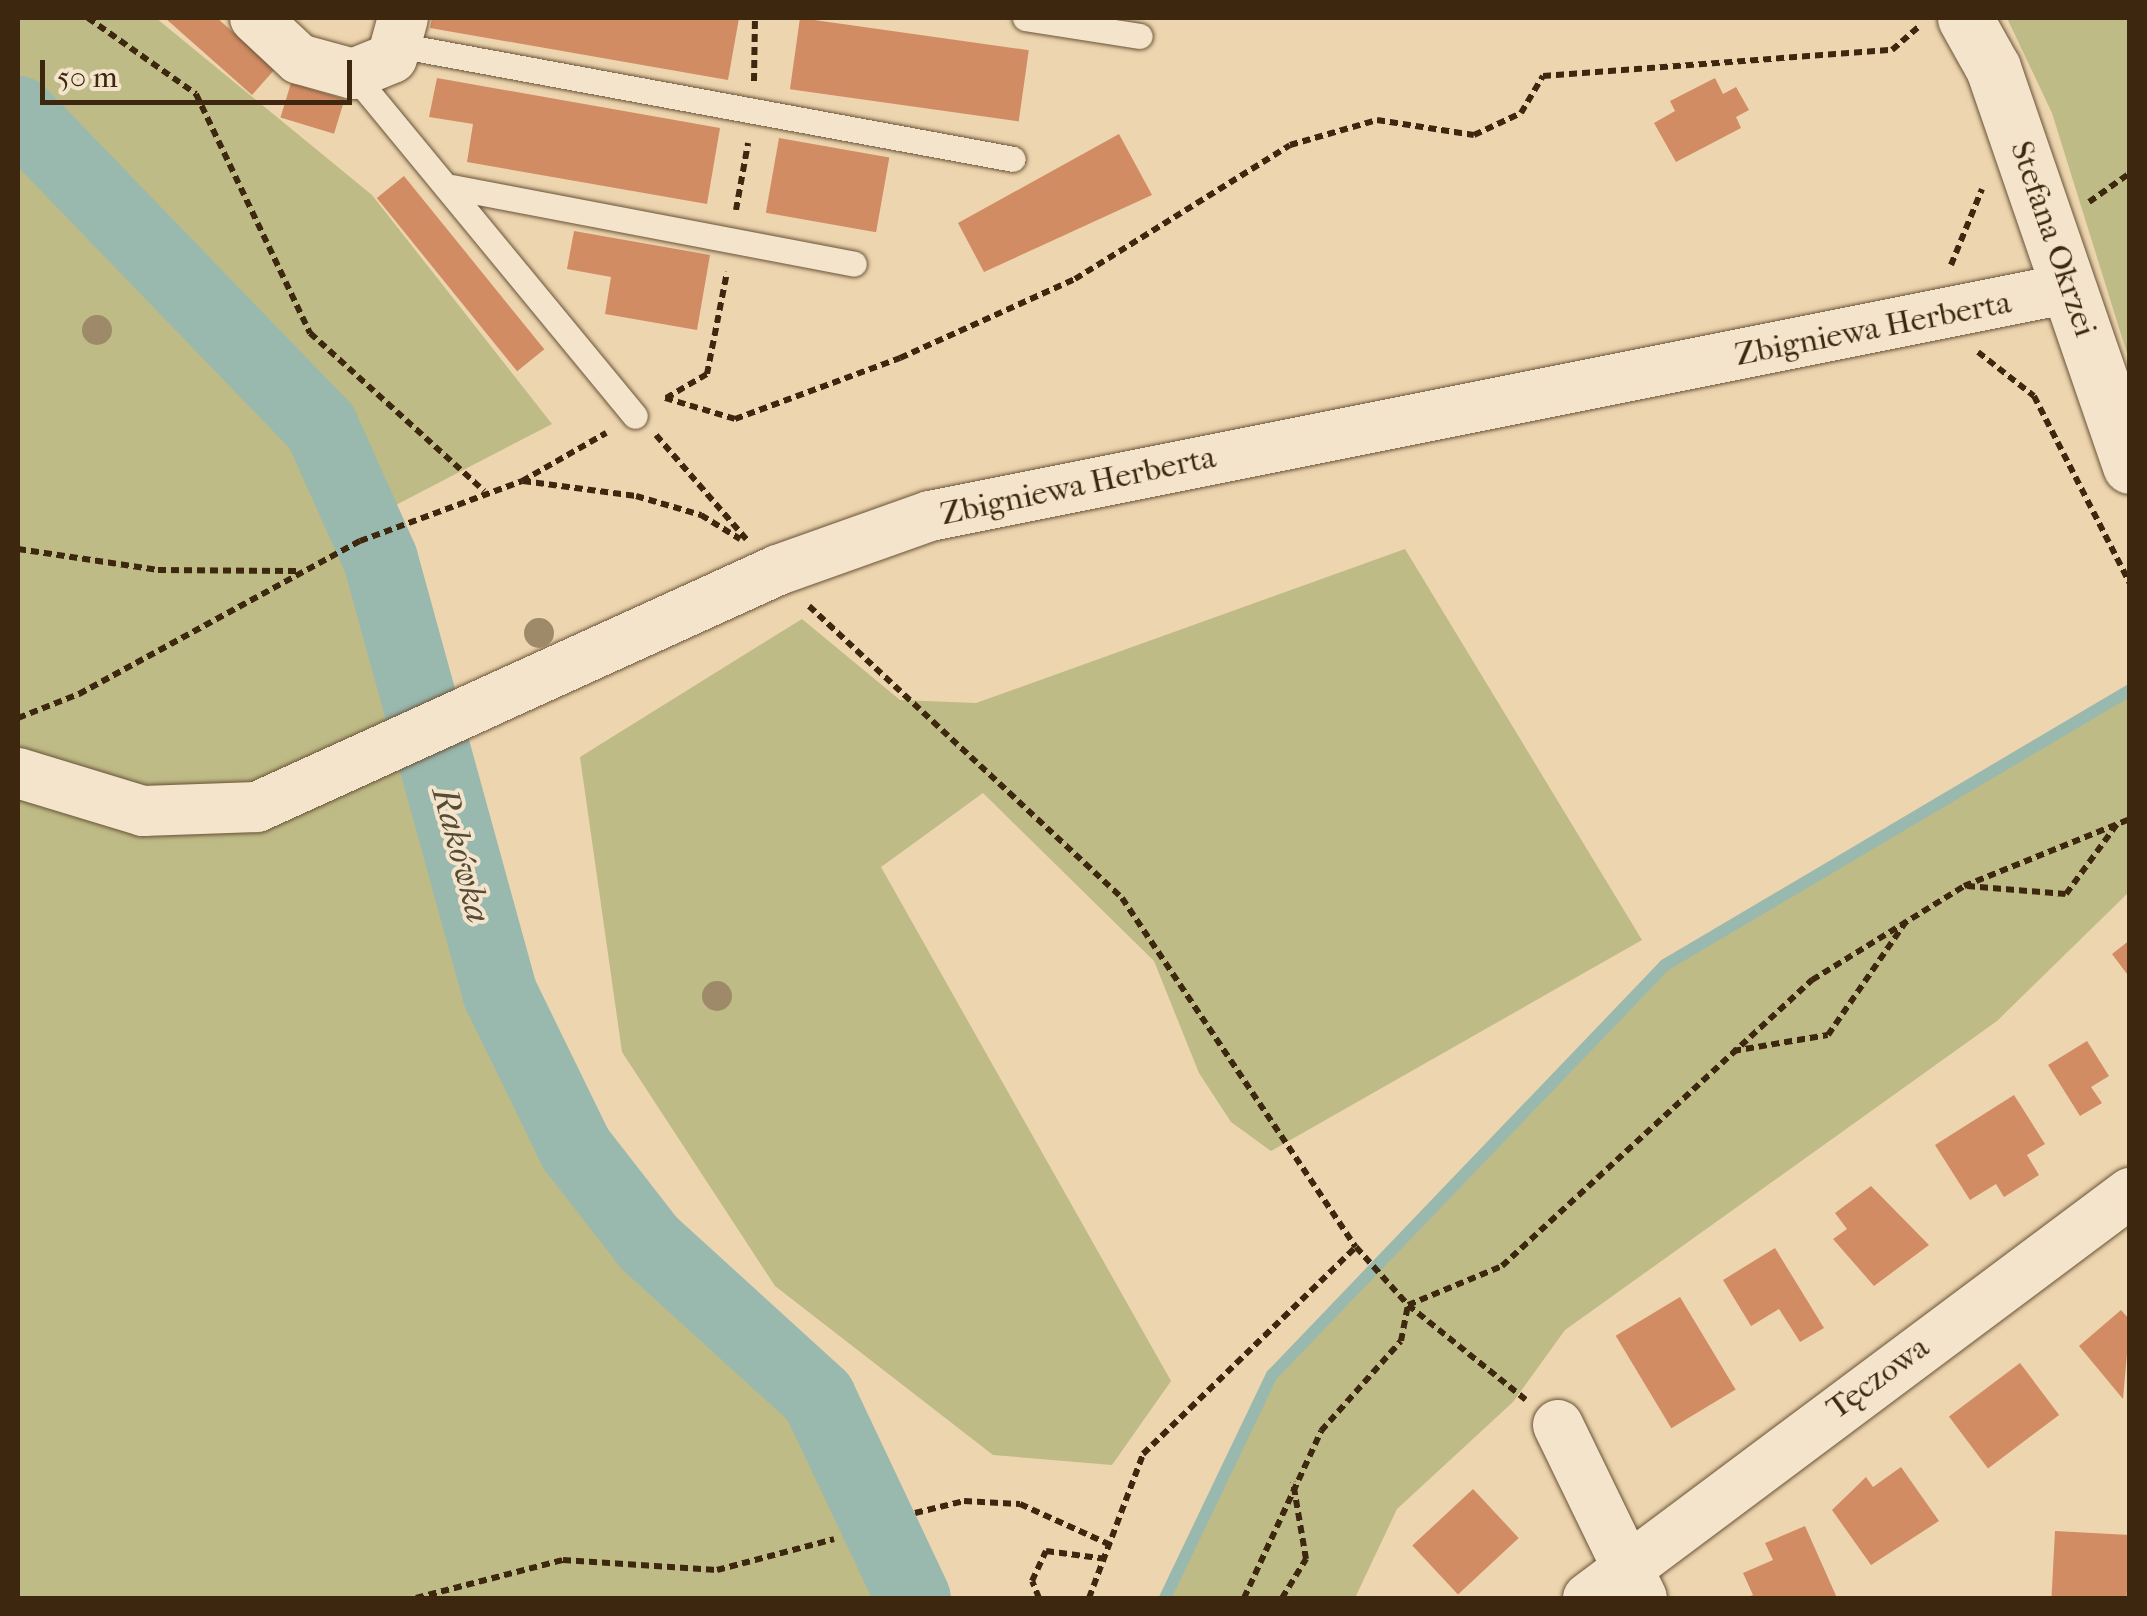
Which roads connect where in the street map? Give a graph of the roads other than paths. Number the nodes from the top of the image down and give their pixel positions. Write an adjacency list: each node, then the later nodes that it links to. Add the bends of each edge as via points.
1 (255, 18): 6 (street, via 299,58)
2 (1025, 18): 5 (lane)
3 (1964, 18): 10 (street, Stefana Okrzei, via 1993,68)
4 (400, 31): 6 (street, via 392,58); 7 (lane, via 753,112)
5 (1140, 36)
6 (353, 74): 8 (lane)
7 (1013, 159)
8 (452, 187): 9 (lane); 11 (lane)
9 (854, 264)
10 (2070, 288): 12 (street, Stefana Okrzei); 13 (street, Zbigniewa Herberta, via 1056,484 778,570 275,802 182,814 104,804)
11 (635, 416)
12 (2130, 466)
13 (18, 774)
14 (2130, 1192): 16 (street, Tęczowa)
15 (1558, 1426): 16 (street)
16 (1634, 1581): 17 (street, Tęczowa)
17 (1588, 1598)

